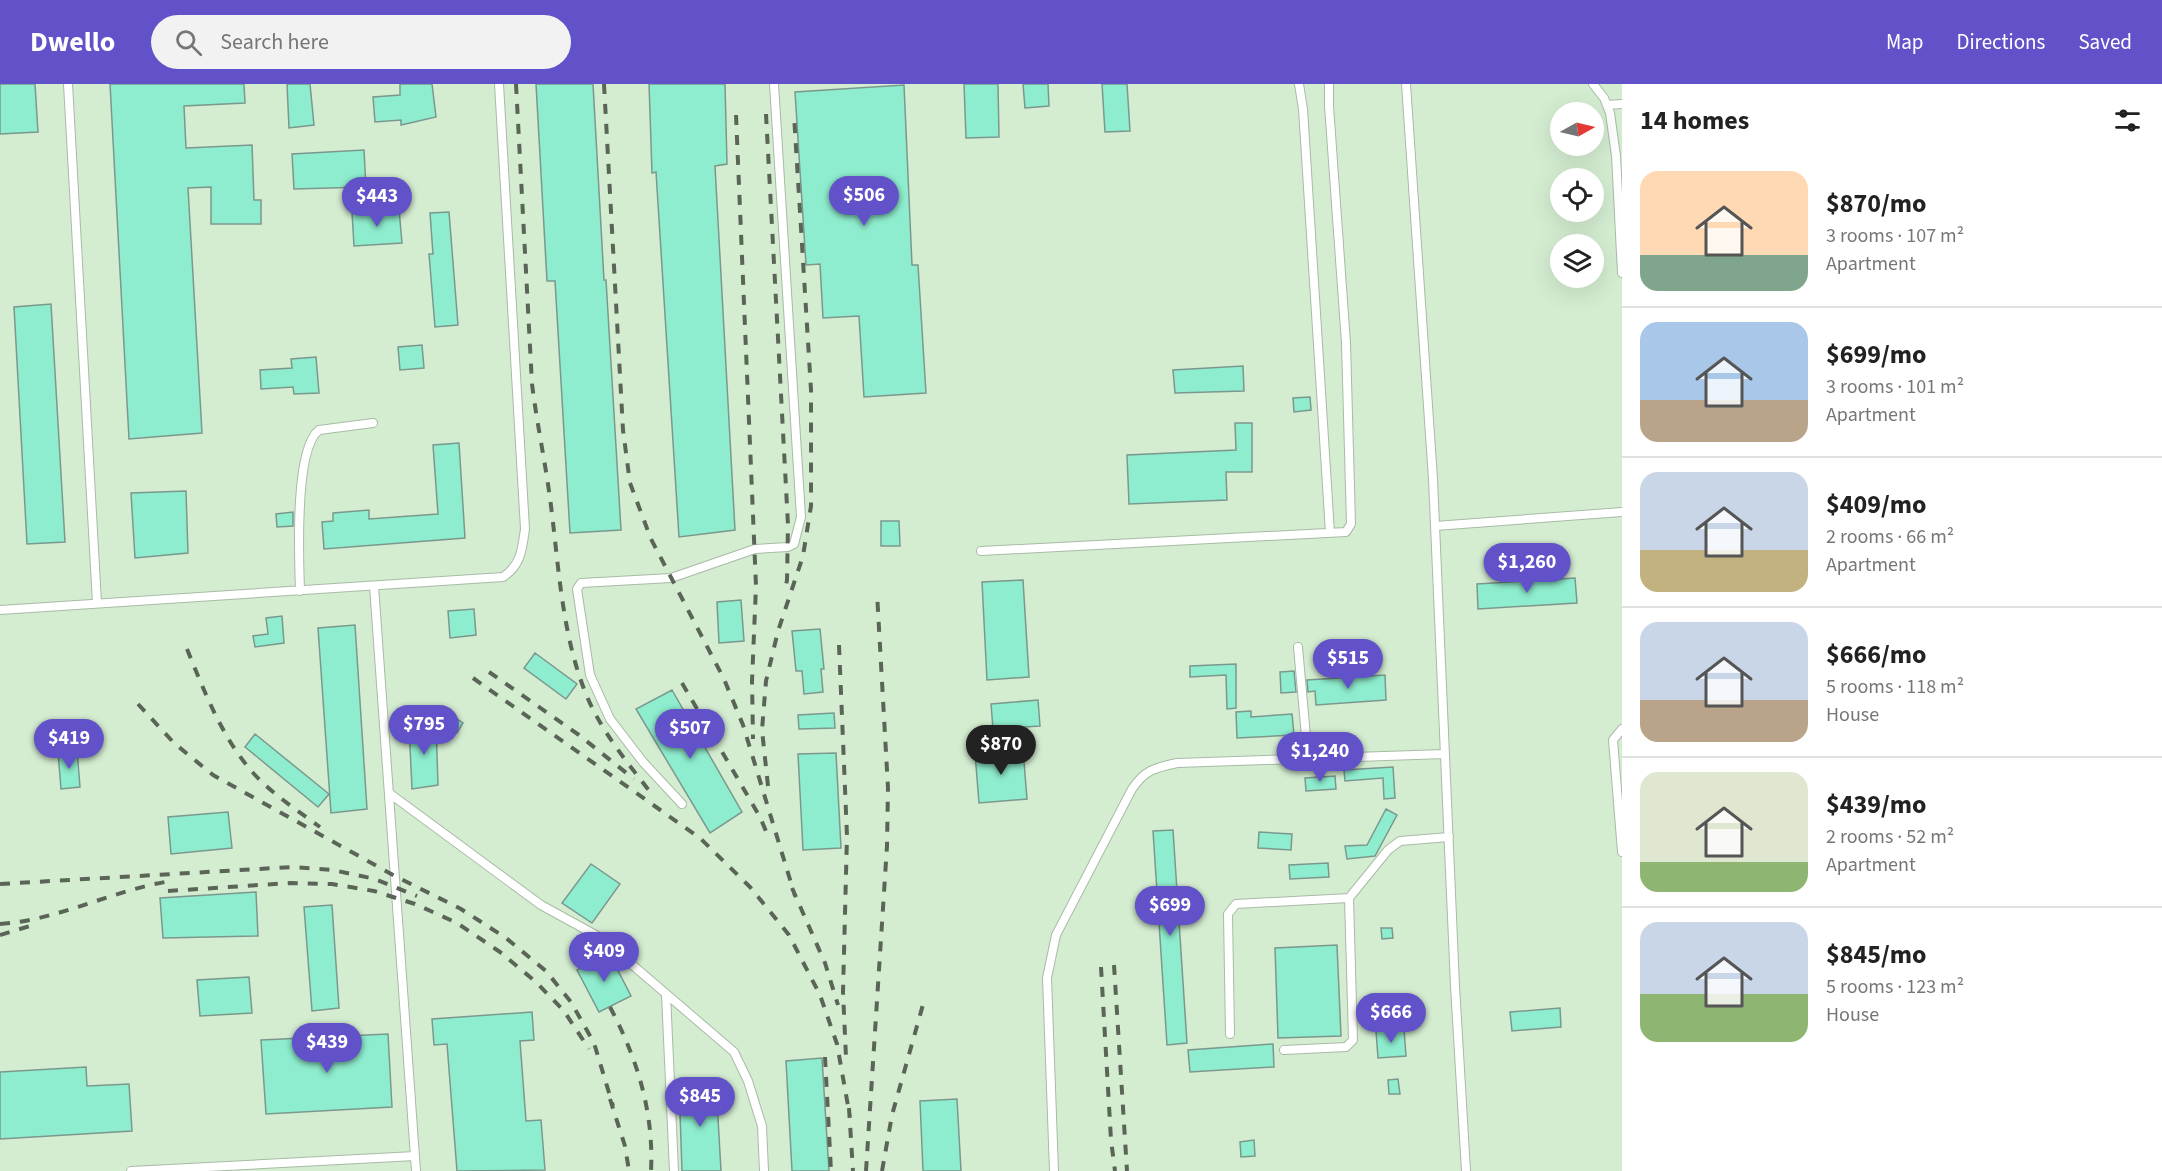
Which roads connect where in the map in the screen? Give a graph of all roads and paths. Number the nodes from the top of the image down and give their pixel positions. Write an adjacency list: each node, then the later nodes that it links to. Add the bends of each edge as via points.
1 (68, 84): 18 (lane)
2 (499, 84): 16 (lane, via 525,529 522,556 503,577)
3 (774, 84): 25 (lane, via 801,517 794,544 755,549 671,578 581,583 577,589 590,675 609,719)
4 (1299, 84): 14 (lane, via 1304,109)
5 (1329, 84): 14 (lane, via 1346,343 1351,524 1346,532)
6 (1406, 84): 13 (lane)
7 (1593, 84): 9 (lane)
8 (1622, 104): 9 (lane)
9 (1607, 105): 10 (lane, via 1616,156)
10 (1622, 273)
11 (373, 423): 17 (lane, via 313,434 303,469)
12 (1622, 512): 13 (lane)
13 (1435, 526): 22 (lane)
14 (1330, 533): 15 (lane)
15 (981, 551)
16 (374, 586): 17 (lane); 24 (lane)
17 (300, 591): 18 (lane)
18 (97, 603): 19 (lane)
19 (0, 610)
20 (1298, 647): 23 (lane)
21 (1622, 729): 27 (lane, via 1613,740)
22 (1445, 754): 23 (lane); 26 (lane)
23 (1308, 759): 37 (lane, via 1177,763 1157,767 1141,776 1132,789 1056,935 1047,978)
24 (389, 793): 29 (lane, via 541,905 601,938); 32 (lane)
25 (682, 804)
26 (1449, 837): 28 (lane, via 1400,841); 38 (lane)
27 (1622, 852)
28 (1349, 898): 30 (lane, via 1236,904 1228,914); 31 (lane, via 1353,1040 1346,1047)
29 (666, 994): 35 (lane); 36 (lane, via 734,1052 762,1126)
30 (1230, 1034)
31 (1284, 1050)
32 (415, 1156): 33 (lane); 34 (lane)
33 (131, 1171)
34 (416, 1171)
35 (674, 1171)
36 (764, 1171)
37 (1054, 1171)
38 (1466, 1171)

